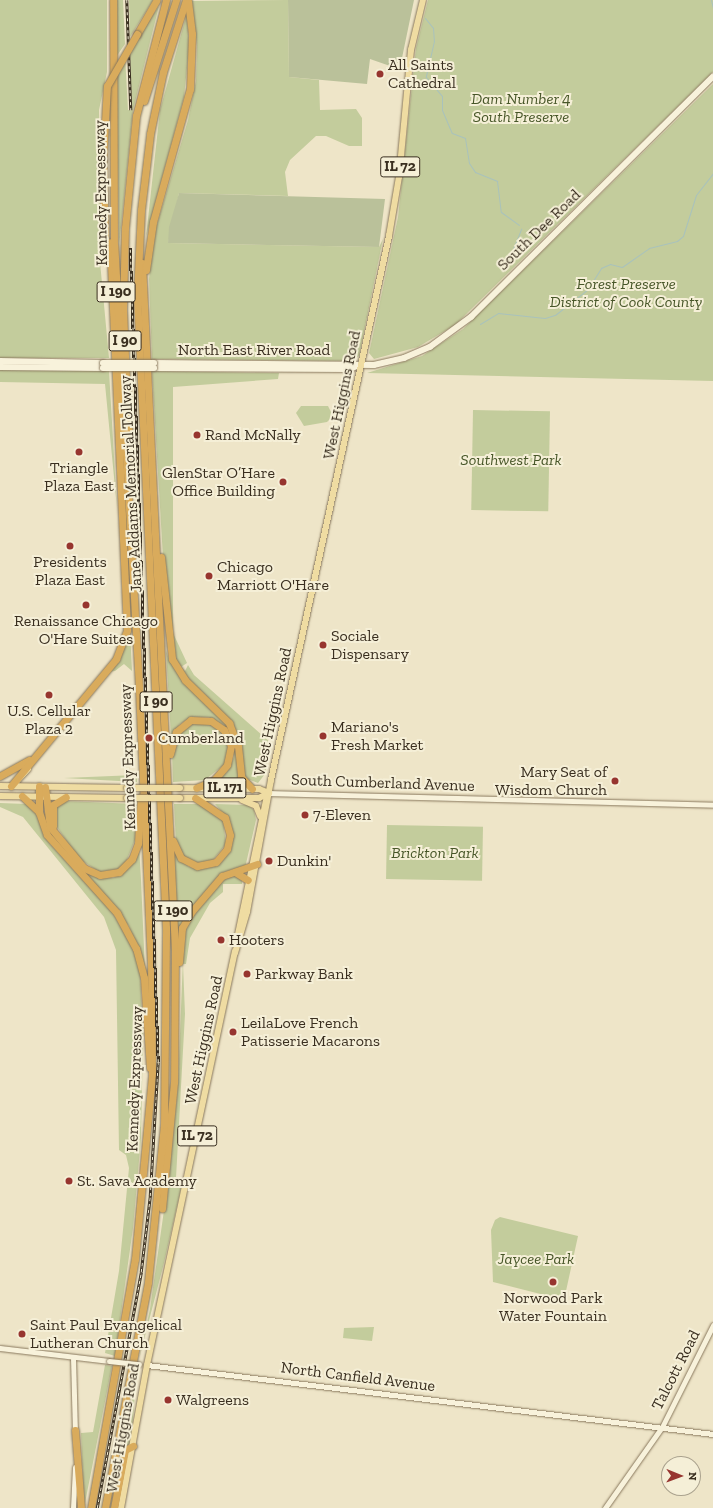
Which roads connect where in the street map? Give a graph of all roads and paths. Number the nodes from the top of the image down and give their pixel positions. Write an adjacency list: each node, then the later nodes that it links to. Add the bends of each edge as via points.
1 (113, 0): 8 (highway, Kennedy Expressway / I 190)
2 (157, 0): 12 (highway, bridge, via 107,86 103,159)
3 (166, 0): 10 (highway, Jane Addams Memorial Tollway / I 90, via 136,116)
4 (176, 0): 10 (highway, Jane Addams Memorial Tollway / I 90, via 142,110)
5 (187, 0): 9 (highway, Jane Addams Memorial Tollway / I 90, via 163,72); 11 (highway, I 190, via 191,24 190,89 153,222)
6 (423, 0): 14 (main road, West Higgins Road / IL 72, via 411,50 393,212)
7 (713, 77): 14 (main road, South Dee Road, via 470,317 417,354 390,362)
8 (114, 96): 12 (highway); 17 (highway, Kennedy Expressway / I 190, via 115,254)
9 (146, 168): 11 (highway, via 142,258); 47 (highway, Jane Addams Memorial Tollway / I 90, via 137,295 166,950 166,1085)
10 (127, 194): 17 (highway, Jane Addams Memorial Tollway / I 90, via 123,309)
11 (145, 301): 18 (highway, I 190)
12 (111, 324): 19 (highway, via 127,630 116,659)
13 (0, 361): 15 (main road, North East River Road)
14 (362, 364): 15 (main road, North East River Road, bridge); 28 (main road, West Higgins Road / IL 72)
15 (103, 365): 16 (main road, North East River Road)
16 (0, 367)
17 (129, 488): 22 (highway, Kennedy Expressway / I 90)
18 (153, 490): 21 (highway, I 190); 27 (highway, via 170,653 185,680 229,723 238,746 241,777)
19 (38, 755): 20 (highway, via 17,769); 24 (highway)
20 (0, 776)
21 (168, 778): 26 (highway, via 170,748 176,732 191,720 211,720 227,734 231,756 220,776); 38 (highway, I 190)
22 (143, 785): 39 (highway, via 136,851 119,872 106,876 89,872); 46 (highway, Kennedy Expressway / I 90, via 151,964)
23 (0, 786): 24 (main road, IL 171)
24 (12, 786): 25 (main road, IL 171)
25 (42, 786): 26 (main road, IL 171, bridge); 31 (highway)
26 (196, 788): 27 (main road, IL 171)
27 (252, 789): 28 (main road, IL 171)
28 (269, 793): 34 (main road, IL 171, via 259,798); 35 (street, South Cumberland Avenue); 37 (main road, West Higgins Road / IL 72); 40 (main road, West Higgins Road)
29 (0, 796): 30 (main road, IL 171)
30 (22, 796): 31 (main road, IL 171); 36 (highway)
31 (42, 796): 32 (main road, IL 171); 36 (highway); 39 (highway, via 48,822)
32 (66, 797): 33 (main road, IL 171, bridge); 39 (highway, via 58,799 52,806)
33 (195, 798): 34 (main road, IL 171); 38 (highway, via 225,818 230,835 222,856 207,866 188,864 176,851)
34 (232, 798): 37 (main road, via 251,802)
35 (713, 805)
36 (39, 812): 46 (highway, via 51,841 117,913 136,948 144,978 146,1058)
37 (260, 820): 41 (main road, West Higgins Road / IL 72)
38 (170, 824): 45 (highway, I 190)
39 (57, 837)
40 (257, 864): 41 (highway); 44 (main road, West Higgins Road)
41 (250, 868): 42 (highway); 43 (main road, West Higgins Road / IL 72)
42 (235, 872): 43 (highway); 45 (highway, via 218,881 185,921 180,938)
43 (248, 880): 44 (main road, West Higgins Road / IL 72)
44 (235, 954): 52 (main road, West Higgins Road / IL 72)
45 (175, 998): 47 (highway, I 190, via 169,1137 160,1219)
46 (152, 1074): 59 (highway, Kennedy Expressway / I 90, via 136,1252)
47 (154, 1236): 60 (highway, I 90)
48 (713, 1325): 53 (street, Talcott Road)
49 (0, 1348): 50 (street, North Canfield Avenue)
50 (73, 1356): 51 (street, North Canfield Avenue, bridge); 54 (street)
51 (139, 1364): 52 (main road, North Canfield Avenue)
52 (147, 1365): 53 (street, North Canfield Avenue); 56 (main road, West Higgins Road / IL 72)
53 (662, 1427): 55 (street, North Canfield Avenue); 63 (street, Talcott Road)
54 (75, 1430): 57 (street); 58 (highway)
55 (713, 1434)
56 (133, 1446): 61 (highway, via 125,1450); 62 (main road, West Higgins Road / IL 72)
57 (73, 1508)
58 (81, 1508)
59 (91, 1508)
60 (105, 1508)
61 (114, 1508)
62 (121, 1508)
63 (605, 1508)

